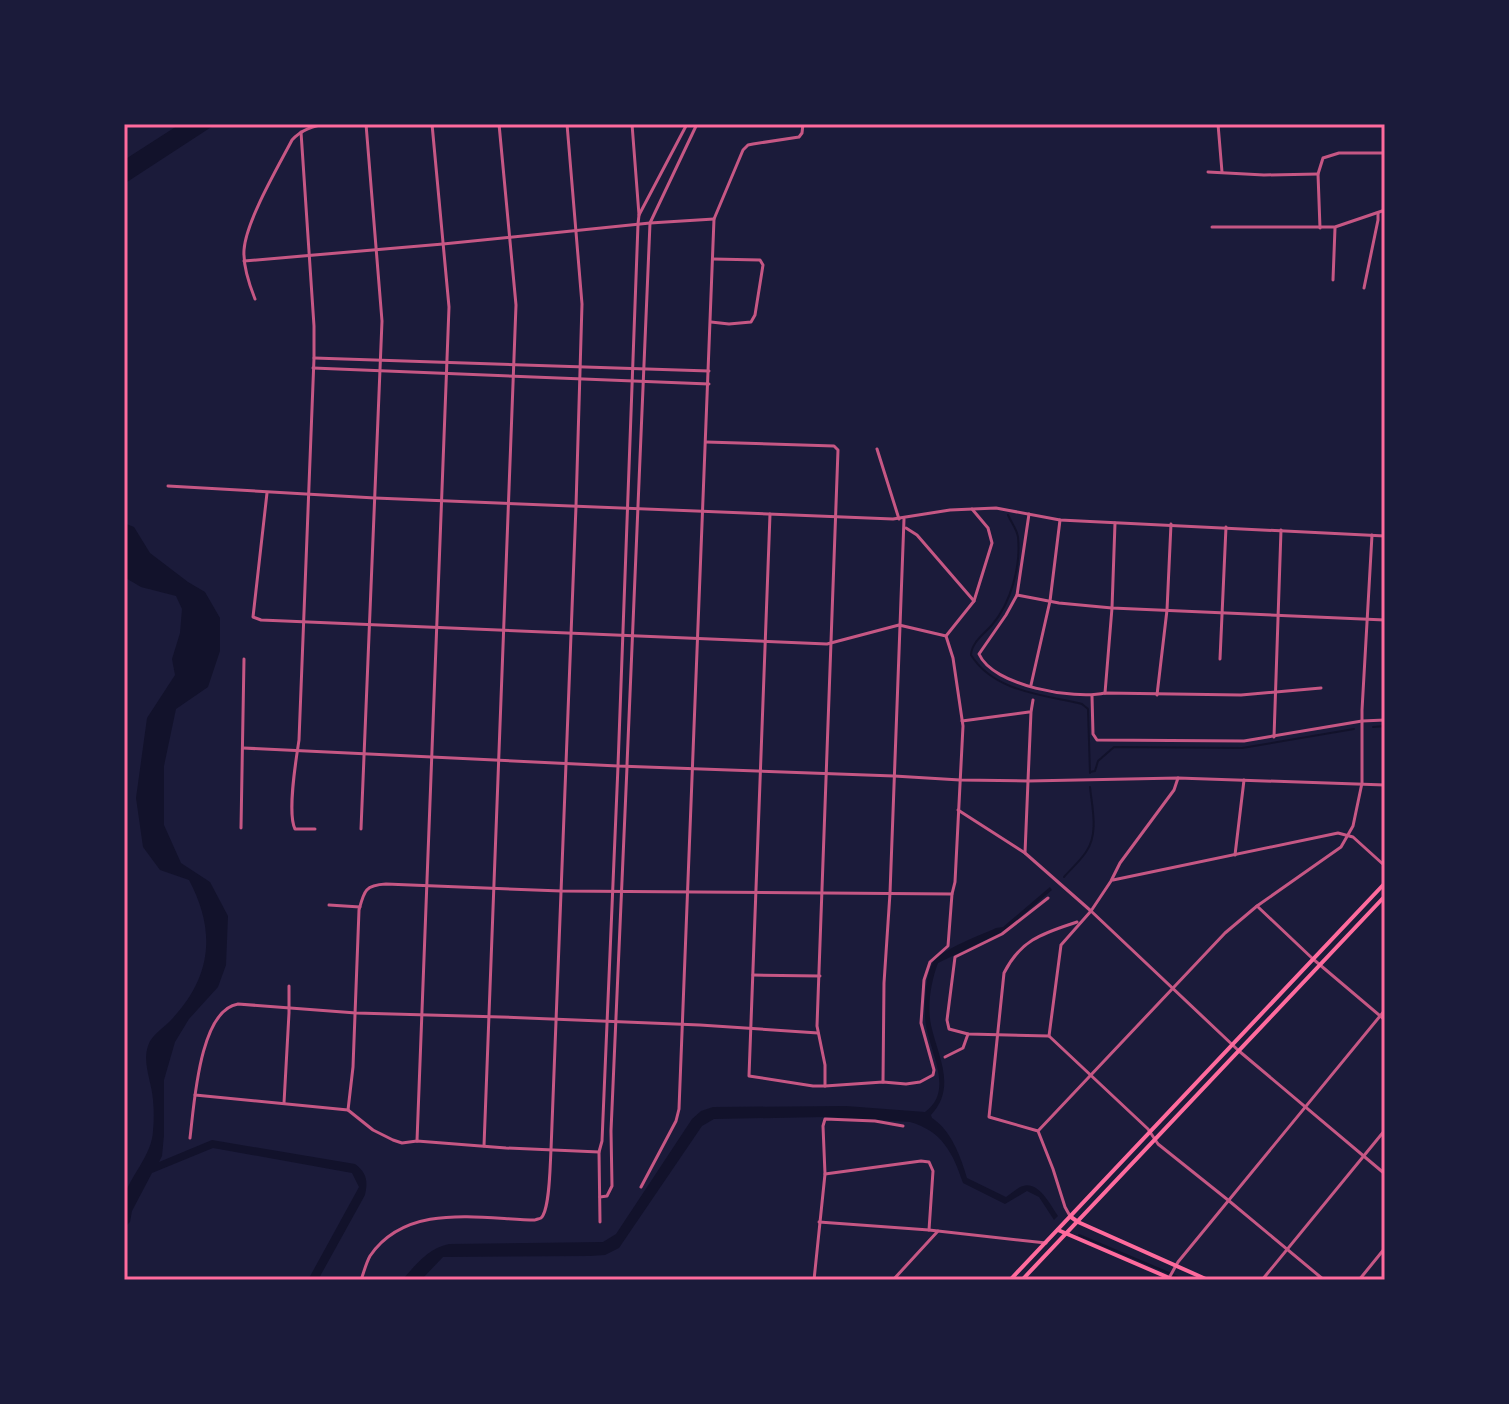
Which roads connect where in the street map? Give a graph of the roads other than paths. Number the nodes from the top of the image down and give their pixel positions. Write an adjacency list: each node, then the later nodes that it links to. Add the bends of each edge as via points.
1 (329, 124): 11 (street)
2 (366, 124): 28 (street)
3 (432, 124): 27 (street)
4 (499, 124): 26 (street)
5 (567, 124): 25 (street)
6 (632, 124): 18 (street)
7 (687, 124): 18 (street)
8 (697, 124): 20 (street)
9 (1218, 124): 14 (street)
10 (803, 125): 19 (street, via 796,138 743,150)
11 (301, 132): 29 (street); 31 (street, via 292,140 250,225)
12 (1385, 153): 15 (street, via 1326,156)
13 (1208, 172): 14 (street)
14 (1222, 172): 15 (street)
15 (1318, 174): 24 (street)
16 (1385, 210): 17 (street)
17 (1378, 213): 23 (street); 33 (street)
18 (639, 215): 21 (street)
19 (714, 219): 20 (street); 30 (street)
20 (650, 223): 21 (street); 43 (street)
21 (638, 224): 25 (street); 42 (street)
22 (1212, 227): 24 (street)
23 (1335, 227): 24 (street); 32 (street)
24 (1320, 228)
25 (577, 231): 26 (street); 40 (street)
26 (510, 238): 27 (street); 39 (street)
27 (443, 244): 28 (street); 38 (street)
28 (376, 250): 29 (street); 37 (street)
29 (309, 255): 31 (street); 36 (street)
30 (713, 259): 35 (street); 35 (street, via 760,260 763,265 751,322)
31 (244, 261): 34 (street)
32 (1333, 280)
33 (1364, 288)
34 (255, 299)
35 (711, 322): 45 (street)
36 (314, 358): 37 (street); 41 (street)
37 (380, 360): 38 (street); 44 (street)
38 (447, 362): 39 (street); 46 (street)
39 (514, 365): 40 (street); 47 (street)
40 (580, 367): 42 (street); 48 (street)
41 (313, 368): 44 (street); 56 (street)
42 (632, 369): 43 (street); 49 (street)
43 (643, 369): 45 (street); 50 (street)
44 (379, 370): 46 (street); 57 (street)
45 (709, 371): 51 (street)
46 (447, 372): 47 (street); 58 (street)
47 (513, 375): 48 (street); 59 (street)
48 (580, 378): 49 (street); 60 (street)
49 (631, 381): 50 (street); 61 (street)
50 (643, 381): 51 (street); 62 (street)
51 (709, 384): 52 (street)
52 (706, 442): 64 (street); 67 (street, via 834,446)
53 (877, 449): 68 (street)
54 (168, 486): 55 (street)
55 (267, 493): 56 (street); 86 (street, via 253,617)
56 (309, 494): 57 (street); 86 (street)
57 (375, 498): 58 (street); 87 (street)
58 (442, 501): 59 (street); 89 (street)
59 (509, 504): 60 (street); 90 (street)
60 (576, 506): 61 (street); 91 (street)
61 (627, 508): 62 (street); 92 (street)
62 (638, 508): 64 (street); 93 (street)
63 (972, 509): 66 (street); 68 (street); 78 (street, via 992,539)
64 (703, 511): 65 (street); 95 (street)
65 (770, 514): 67 (street); 96 (street)
66 (1029, 514): 69 (street); 77 (street)
67 (837, 517): 68 (street); 97 (street)
68 (902, 518): 73 (street)
69 (1060, 520): 70 (street); 79 (street)
70 (1115, 523): 71 (street); 80 (street)
71 (1171, 524): 72 (street); 81 (street)
72 (1226, 527): 74 (street); 82 (street)
73 (904, 528): 78 (street, via 917,535); 88 (street)
74 (1281, 530): 75 (street); 83 (street)
75 (1372, 535): 76 (street); 84 (street)
76 (1385, 536)
77 (1017, 595): 79 (street); 100 (street, via 979,654 1007,679)
78 (974, 601): 94 (street)
79 (1050, 601): 80 (street); 100 (street)
80 (1112, 608): 81 (street); 103 (street)
81 (1167, 610): 82 (street); 104 (street)
82 (1222, 613): 83 (street); 99 (street)
83 (1278, 615): 84 (street); 102 (street)
84 (1367, 619): 85 (street); 110 (street)
85 (1385, 620)
86 (304, 622): 87 (street); 113 (street)
87 (370, 625): 89 (street); 114 (street)
88 (899, 625): 94 (street); 97 (street); 123 (street)
89 (438, 628): 90 (street); 115 (street)
90 (504, 631): 91 (street); 116 (street)
91 (571, 634): 92 (street); 117 (street)
92 (621, 635): 93 (street); 118 (street)
93 (632, 636): 95 (street); 119 (street)
94 (946, 636): 109 (street)
95 (697, 639): 96 (street); 120 (street)
96 (766, 641): 97 (street); 121 (street)
97 (831, 643): 122 (street)
98 (244, 659): 112 (street)
99 (1220, 659)
100 (1031, 686): 105 (street)
101 (1321, 688): 102 (street)
102 (1275, 692): 104 (street); 111 (street)
103 (1105, 693): 104 (street); 105 (street)
104 (1157, 695)
105 (1092, 696): 111 (street, via 1097,740)
106 (1033, 700): 107 (street)
107 (1031, 712): 109 (street); 127 (street)
108 (1385, 720): 110 (street)
109 (962, 721): 125 (street)
110 (1362, 721): 111 (street); 128 (street)
111 (1274, 737)
112 (243, 748): 113 (street); 131 (street)
113 (297, 752): 114 (street); 132 (street, via 292,824 295,829)
114 (365, 753): 115 (street); 133 (street)
115 (432, 757): 116 (street); 140 (street)
116 (499, 760): 117 (street); 141 (street)
117 (566, 764): 118 (street); 142 (street)
118 (618, 766): 119 (street); 144 (street)
119 (627, 767): 120 (street); 143 (street)
120 (692, 769): 121 (street); 145 (street)
121 (760, 771): 122 (street); 146 (street)
122 (827, 774): 123 (street); 147 (street)
123 (894, 776): 125 (street); 148 (street)
124 (1178, 778): 126 (street); 127 (street); 138 (street)
125 (960, 780): 127 (street); 130 (street)
126 (1244, 780): 128 (street); 136 (street)
127 (1028, 781): 135 (street)
128 (1362, 783): 129 (street); 134 (street)
129 (1385, 785)
130 (958, 810): 135 (street); 149 (street)
131 (241, 828)
132 (315, 829)
133 (361, 829)
134 (1349, 835): 136 (street); 137 (street); 153 (street, via 1341,847)
135 (1025, 853): 155 (street)
136 (1235, 855): 138 (street)
137 (1385, 866)
138 (1111, 881): 155 (street)
139 (1385, 883): 157 (main road)
140 (428, 886): 141 (street); 154 (street, via 372,886); 166 (street)
141 (495, 888): 142 (street); 168 (street)
142 (561, 891): 144 (street); 169 (street)
143 (623, 891): 144 (street); 145 (street); 172 (street)
144 (612, 892): 171 (street)
145 (688, 892): 146 (street); 173 (street)
146 (755, 893): 147 (street); 159 (street)
147 (822, 893): 148 (street); 160 (street)
148 (890, 893): 149 (street); 183 (street)
149 (952, 894): 183 (street, via 948,946 930,962 920,1016 933,1075 913,1083)
150 (1385, 896): 158 (main road)
151 (1048, 898): 176 (street, via 1002,934 955,957 947,1020 949,1029)
152 (329, 905): 154 (street)
153 (1257, 906): 157 (street); 162 (street)
154 (360, 907): 165 (street)
155 (1091, 911): 156 (street); 162 (street)
156 (1081, 921): 177 (street, via 1035,937 1008,964); 178 (street, via 1061,945)
157 (1313, 959): 158 (street); 179 (main road)
158 (1321, 965): 167 (street); 180 (main road)
159 (753, 975): 160 (street); 174 (street)
160 (820, 976): 175 (street)
161 (289, 986): 163 (street)
162 (1172, 989): 179 (street); 182 (street)
163 (288, 1008): 165 (street); 185 (street, via 226,1008 211,1031); 186 (street)
164 (1385, 1010): 167 (street)
165 (356, 1013): 166 (street); 188 (street)
166 (422, 1015): 168 (street); 195 (street)
167 (1380, 1016): 170 (street); 187 (street)
168 (488, 1017): 169 (street); 196 (street)
169 (555, 1020): 171 (street); 197 (street)
170 (1385, 1020)
171 (607, 1022): 172 (street); 198 (street)
172 (616, 1022): 173 (street); 203 (street, via 612,1186)
173 (682, 1025): 174 (street); 202 (street, via 678,1115)
174 (750, 1029): 175 (street); 184 (street, via 749,1076)
175 (818, 1033): 184 (street)
176 (968, 1034): 177 (street); 181 (street, via 963,1048)
177 (996, 1035): 178 (street); 191 (street, via 989,1117)
178 (1049, 1036): 182 (street)
179 (1232, 1045): 180 (street); 192 (main road)
180 (1239, 1051): 187 (street); 194 (main road)
181 (945, 1057)
182 (1091, 1075): 191 (street); 192 (street)
183 (883, 1082): 184 (street)
184 (825, 1086)
185 (195, 1095): 186 (street); 193 (street)
186 (284, 1103): 188 (street)
187 (1305, 1108): 199 (street); 204 (street)
188 (348, 1110): 195 (street, via 393,1140)
189 (903, 1126): 200 (street, via 825,1119)
190 (1385, 1130): 199 (street)
191 (1038, 1131): 205 (street)
192 (1151, 1132): 194 (street); 205 (main road)
193 (190, 1138)
194 (1155, 1139): 204 (street); 208 (main road)
195 (417, 1141): 196 (street)
196 (484, 1146): 197 (street)
197 (551, 1150): 198 (street); 218 (street, via 547,1205 540,1218 443,1216 413,1224 383,1242)
198 (599, 1152): 203 (street)
199 (1363, 1156): 201 (street); 215 (street)
200 (825, 1174): 207 (street); 209 (street, via 929,1162)
201 (1385, 1174)
202 (641, 1187)
203 (600, 1197): 206 (street)
204 (1228, 1200): 215 (street); 216 (street)
205 (1071, 1217): 208 (main road); 210 (main road)
206 (600, 1222)
207 (819, 1222): 209 (street); 219 (street)
208 (1078, 1222): 212 (main road); 216 (main road)
209 (929, 1230): 211 (street)
210 (1058, 1230): 212 (main road); 213 (main road)
211 (938, 1231): 213 (street); 220 (street)
212 (1067, 1234): 217 (main road); 222 (main road)
213 (1046, 1243): 221 (main road)
214 (1385, 1248): 226 (street)
215 (1287, 1249): 224 (street); 225 (street)
216 (1175, 1265): 217 (street); 223 (main road)
217 (1171, 1279)
218 (361, 1280)
219 (814, 1280)
220 (893, 1280)
221 (1010, 1280)
222 (1022, 1280)
223 (1208, 1280)
224 (1262, 1280)
225 (1324, 1280)
226 (1359, 1280)

